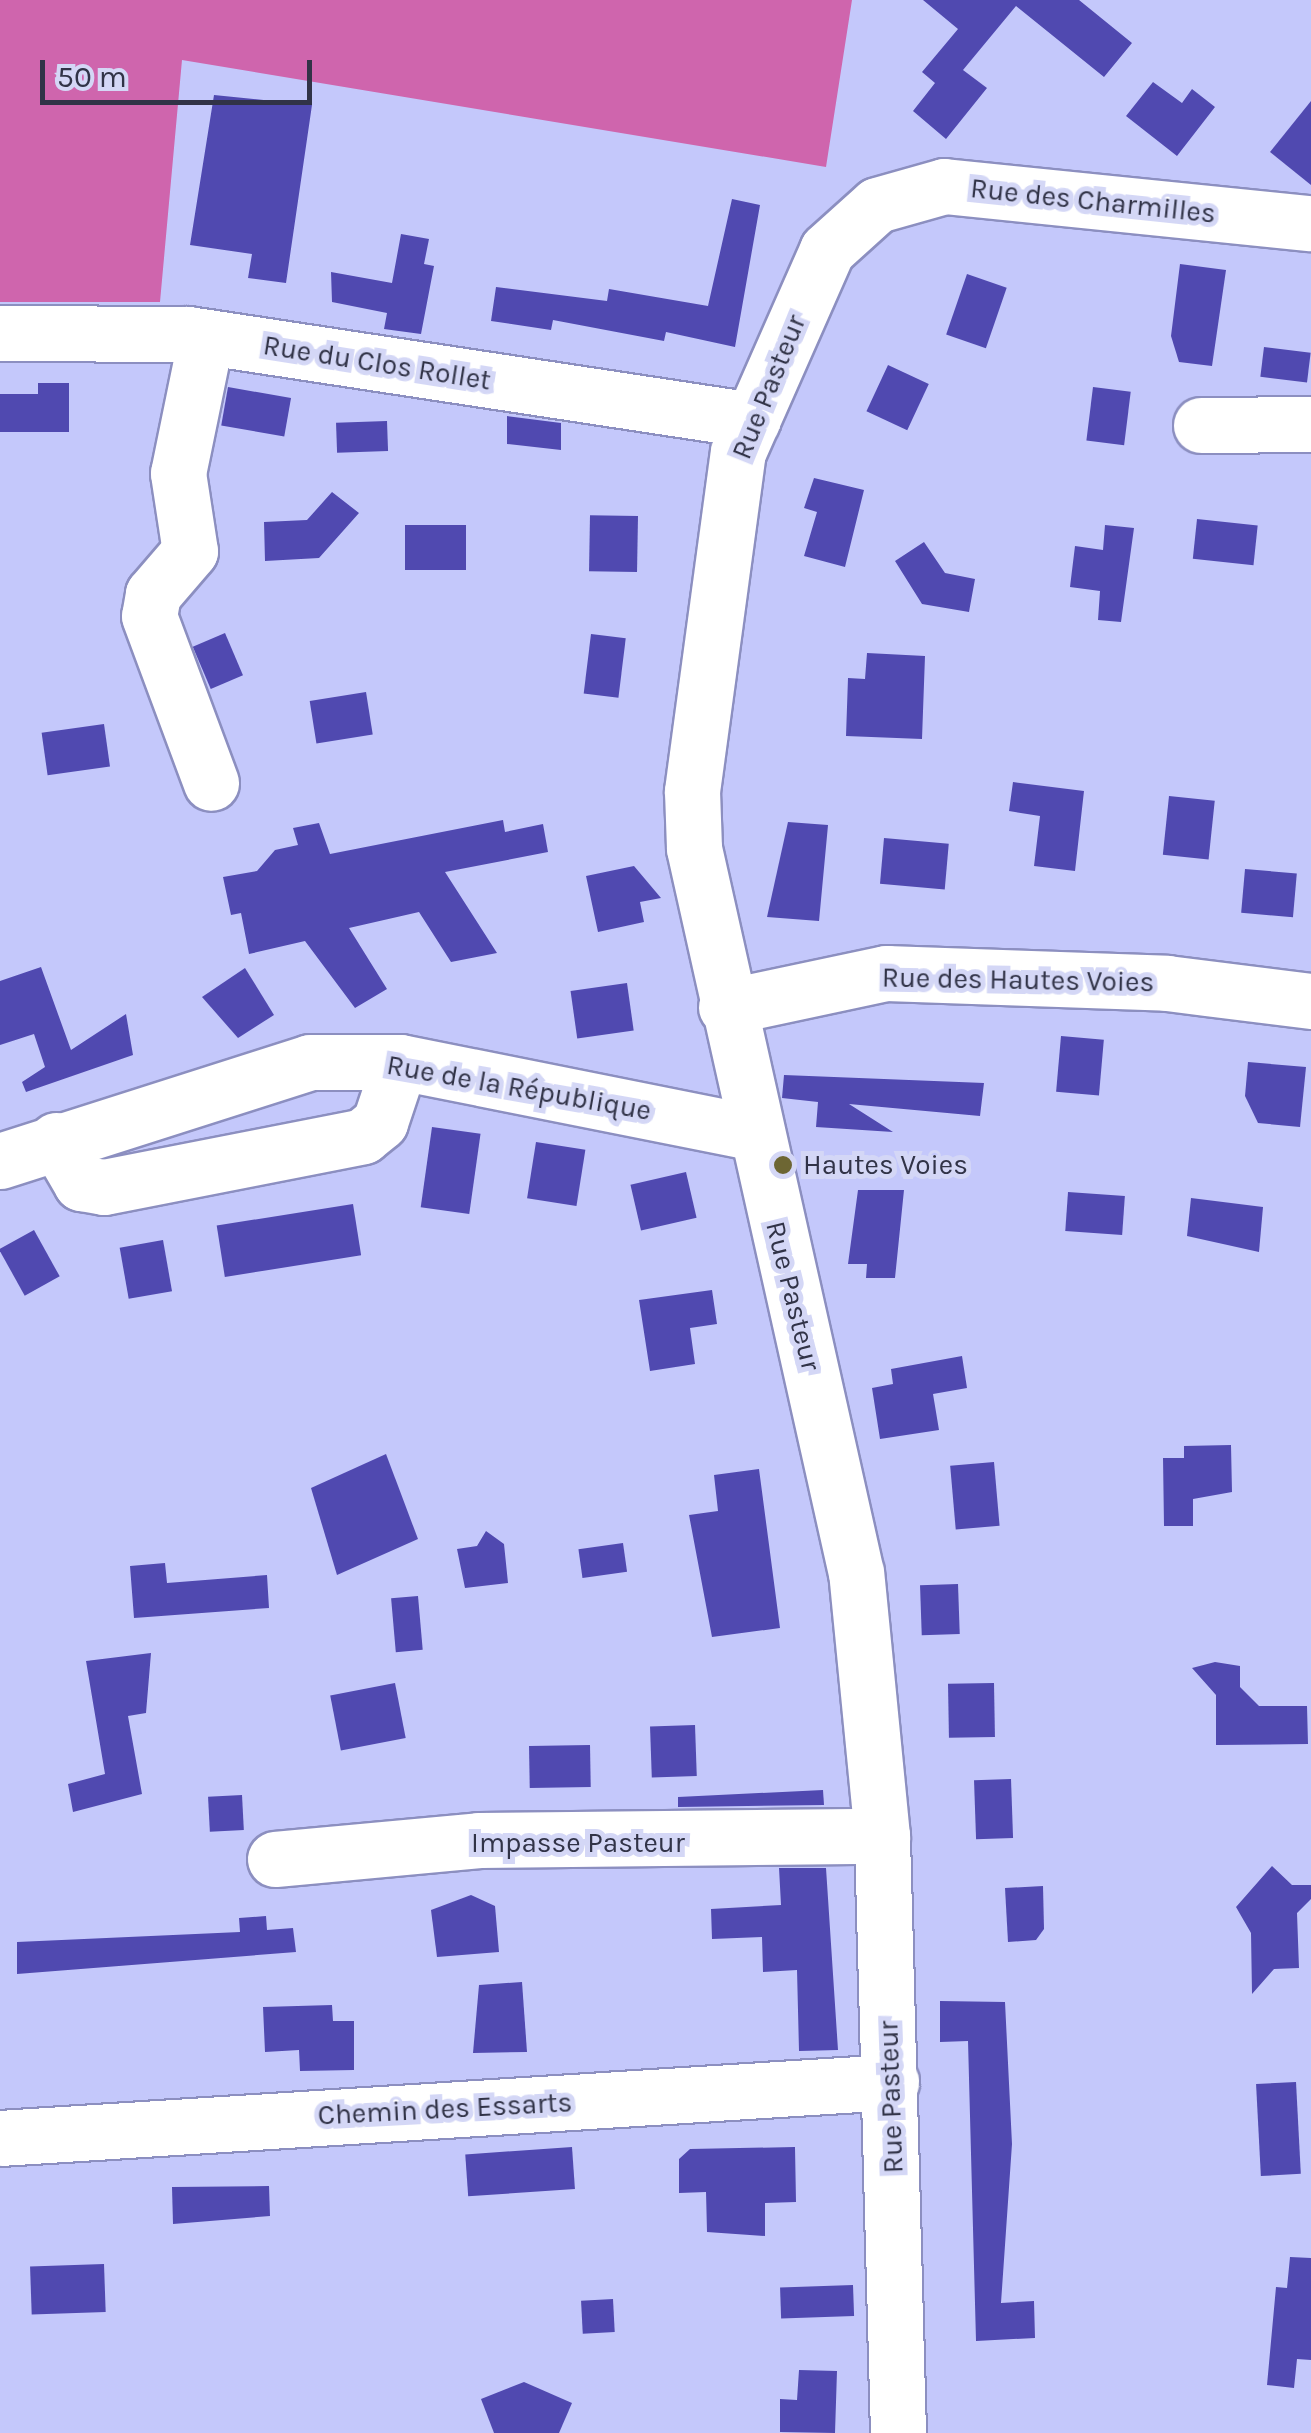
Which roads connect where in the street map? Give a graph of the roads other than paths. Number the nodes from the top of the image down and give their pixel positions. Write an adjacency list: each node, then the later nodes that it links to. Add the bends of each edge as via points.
1 (877, 205): 2 (street, Rue des Charmilles, via 944,186); 5 (street, Rue Pasteur, via 827,250)
2 (1311, 223)
3 (0, 333): 4 (street, Rue du Clos Rollet)
4 (206, 337): 5 (street, Rue du Clos Rollet); 8 (street, via 178,473 190,550 153,594 149,616)
5 (752, 420): 10 (street, Rue Pasteur, via 735,472 692,791)
6 (1311, 424): 7 (street)
7 (1201, 425)
8 (211, 783)
9 (1311, 1001): 10 (street, Rue des Hautes Voies, via 1167,983 886,973)
10 (726, 1007): 12 (street, Rue Pasteur)
11 (400, 1062): 12 (street, Rue de la République); 13 (street, Rue de la République, via 310,1062); 13 (street, via 380,1122 363,1136 104,1186 81,1183)
12 (752, 1132): 15 (street, Rue Pasteur, via 856,1573)
13 (56, 1140): 14 (street, Rue de la République)
14 (0, 1160)
15 (882, 1836): 16 (street, Impasse Pasteur, via 479,1840); 17 (street, Rue Pasteur)
16 (275, 1859)
17 (891, 2082): 18 (street, Chemin des Essarts); 19 (street, Rue Pasteur)
18 (0, 2138)
19 (898, 2433)

